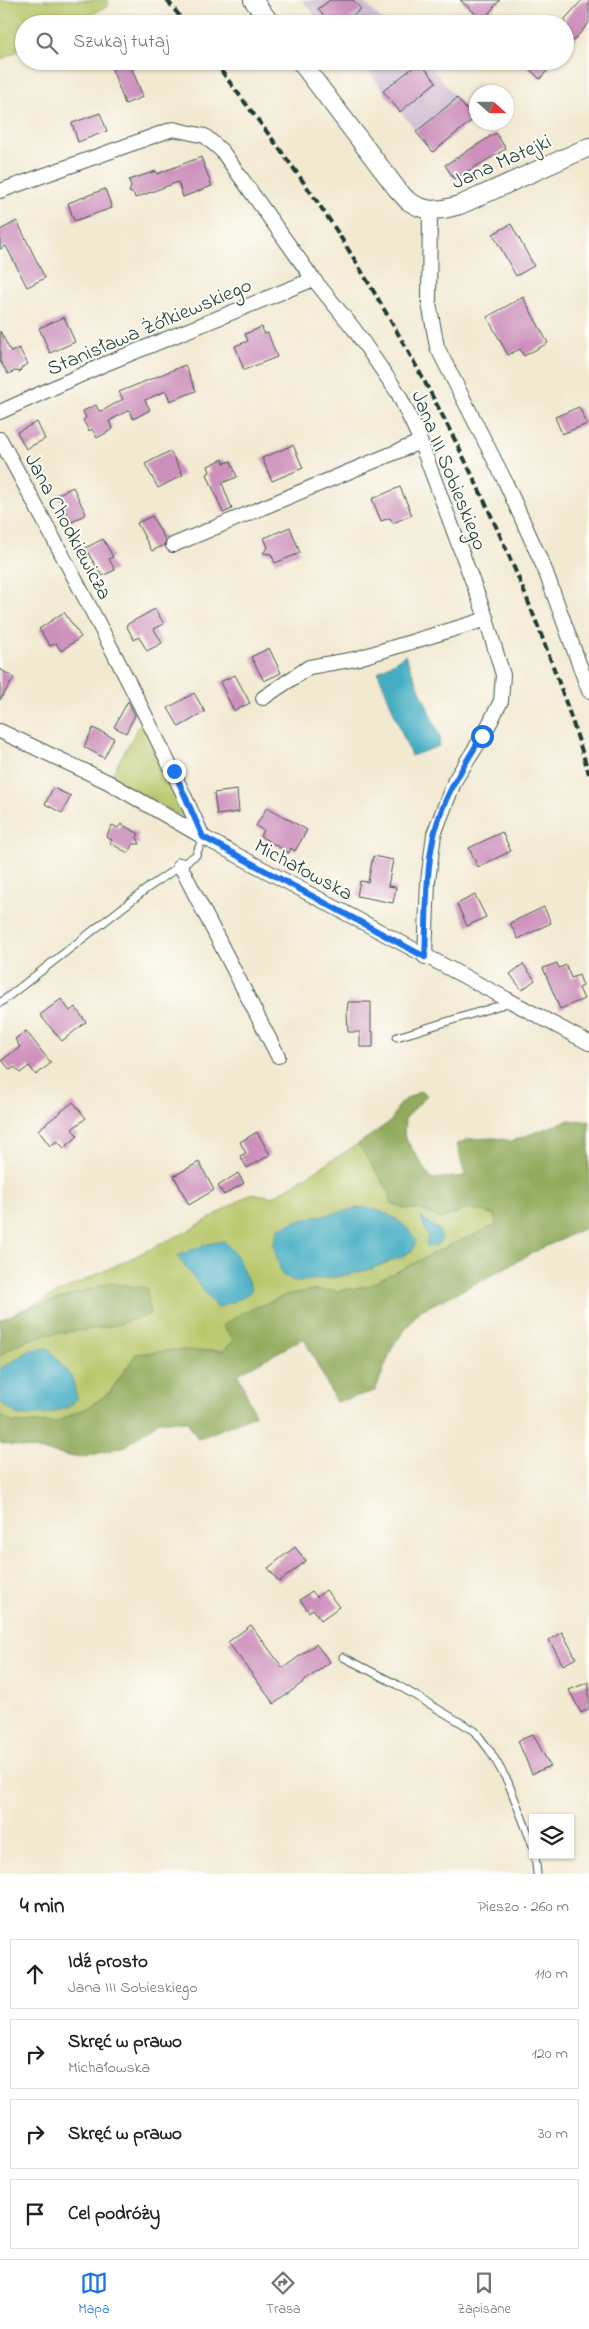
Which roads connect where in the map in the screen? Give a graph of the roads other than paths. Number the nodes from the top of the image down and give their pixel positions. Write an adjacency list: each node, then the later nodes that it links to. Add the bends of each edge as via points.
1 (253, 0): 2 (street)
2 (264, 15)
3 (307, 70): 6 (street, via 397,189 408,201)
4 (589, 147): 6 (street, Jana Matejki, via 460,205)
5 (0, 191): 7 (street, Jana III Sobieskiego, via 173,129 205,136 222,151)
6 (430, 210): 13 (street, via 429,304 437,347 505,481 545,570)
7 (314, 279): 8 (street, Stanisława Żółkiewskiego, via 105,364); 10 (street, Jana III Sobieskiego, via 354,329 398,393)
8 (0, 412)
9 (0, 439): 16 (street, Jana Chodkiewicza, via 104,631)
10 (420, 442): 11 (street); 12 (street, Jana III Sobieskiego)
11 (173, 545)
12 (487, 619): 14 (street, via 355,659 309,667); 18 (street, Jana III Sobieskiego, via 503,675 501,701 455,780 434,834 428,881)
13 (589, 691)
14 (263, 698)
15 (0, 731): 16 (street, Michałowska, via 108,782)
16 (203, 837): 17 (lane, via 196,855); 18 (street, Michałowska)
17 (180, 865): 20 (lane); 23 (street)
18 (425, 957): 19 (street, Michałowska)
19 (511, 1002): 21 (lane); 22 (street, Michałowska)
20 (0, 1003)
21 (397, 1037)
22 (589, 1043)
23 (278, 1056)
24 (343, 1657): 25 (lane, via 475,1731 508,1782)
25 (529, 1836)
26 (535, 1859): 27 (lane)
27 (537, 1874)

